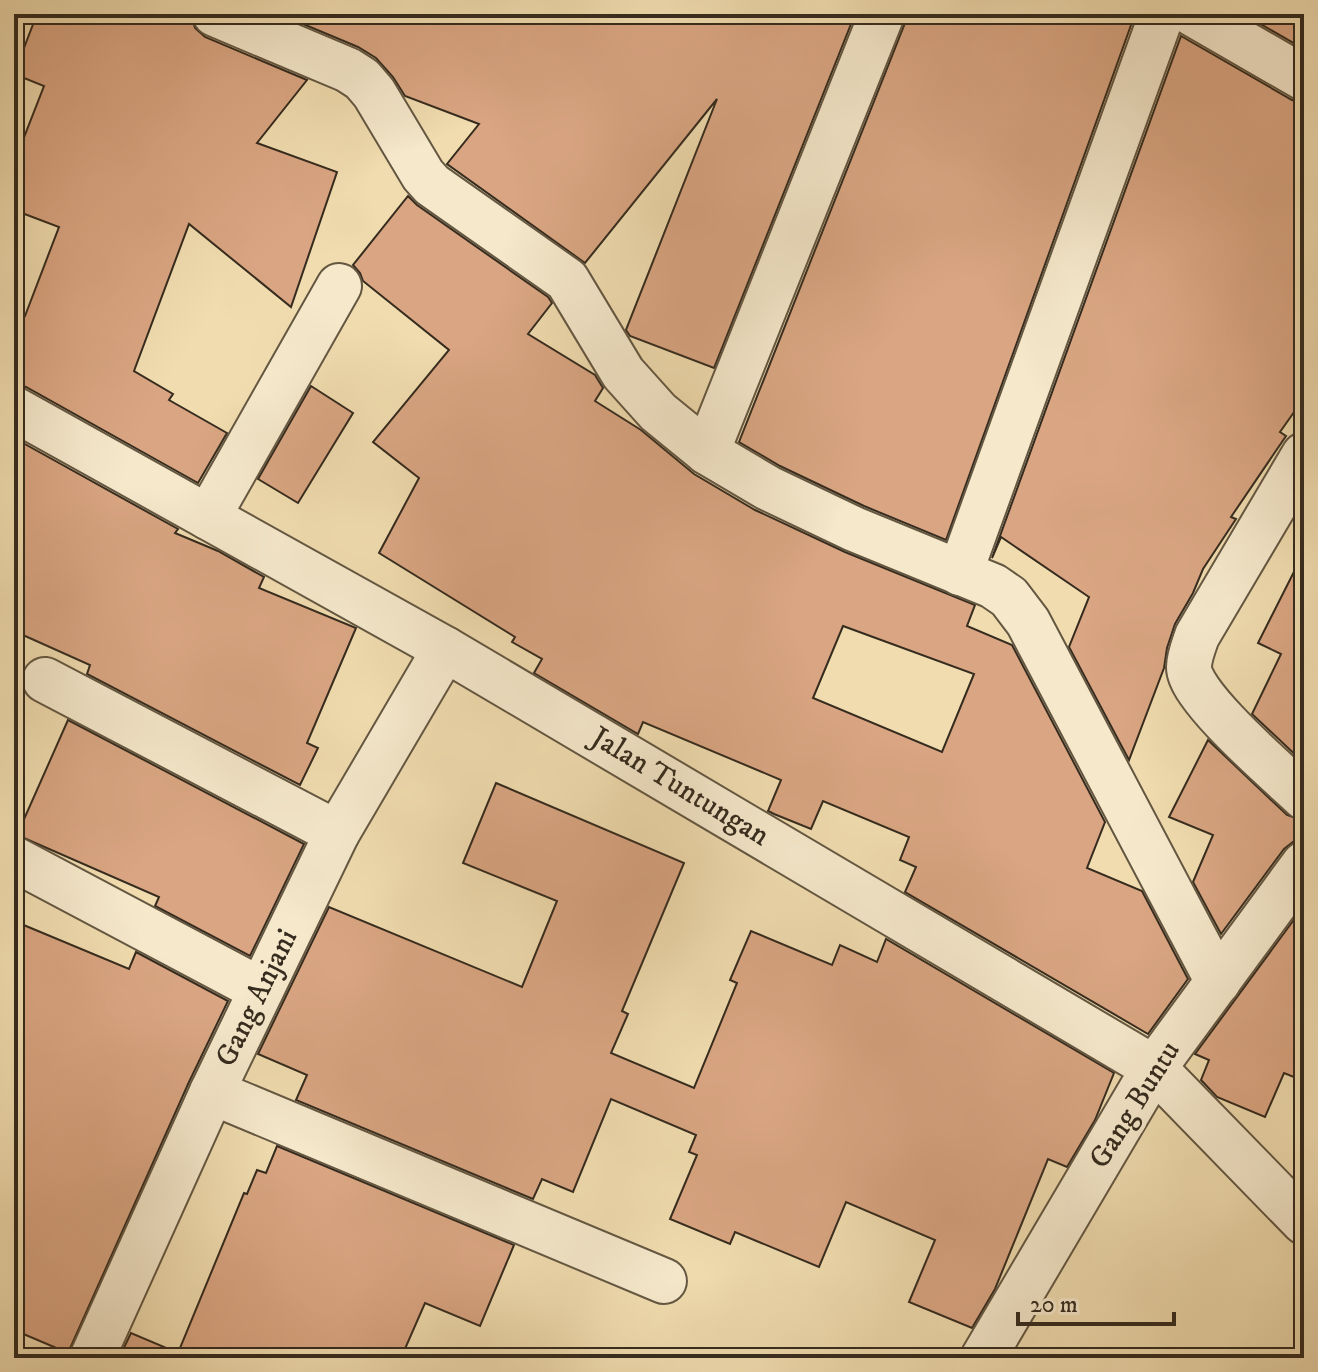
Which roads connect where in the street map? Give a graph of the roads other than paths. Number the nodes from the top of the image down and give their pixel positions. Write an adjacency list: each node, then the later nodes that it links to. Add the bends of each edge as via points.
1 (215, 14): 8 (street, via 362,79 423,175 447,198 567,280 623,373 658,412)
2 (882, 14): 8 (street)
3 (1162, 14): 11 (street)
4 (1193, 14): 5 (street)
5 (1304, 78)
6 (339, 286): 10 (street)
7 (14, 409): 10 (street, Jalan Tuntungan)
8 (707, 452): 11 (street, via 768,488)
9 (1304, 455): 14 (street, via 1197,636 1188,668 1218,715)
10 (208, 517): 12 (street, Jalan Tuntungan)
11 (960, 573): 18 (street, via 1009,597 1028,622)
12 (445, 649): 15 (street, Gang Anjani); 20 (street, Jalan Tuntungan)
13 (45, 680): 15 (street)
14 (1304, 797)
15 (337, 833): 19 (street, Gang Anjani)
16 (14, 859): 19 (street)
17 (1304, 864): 18 (street, Gang Buntu)
18 (1218, 982): 20 (street, Gang Buntu)
19 (261, 990): 21 (street, Gang Anjani)
20 (1154, 1068): 22 (street, Jalan Tuntungan); 25 (street, Gang Buntu)
21 (212, 1092): 23 (street); 24 (street, Gang Anjani)
22 (1304, 1222)
23 (664, 1281)
24 (92, 1358)
25 (983, 1358)

